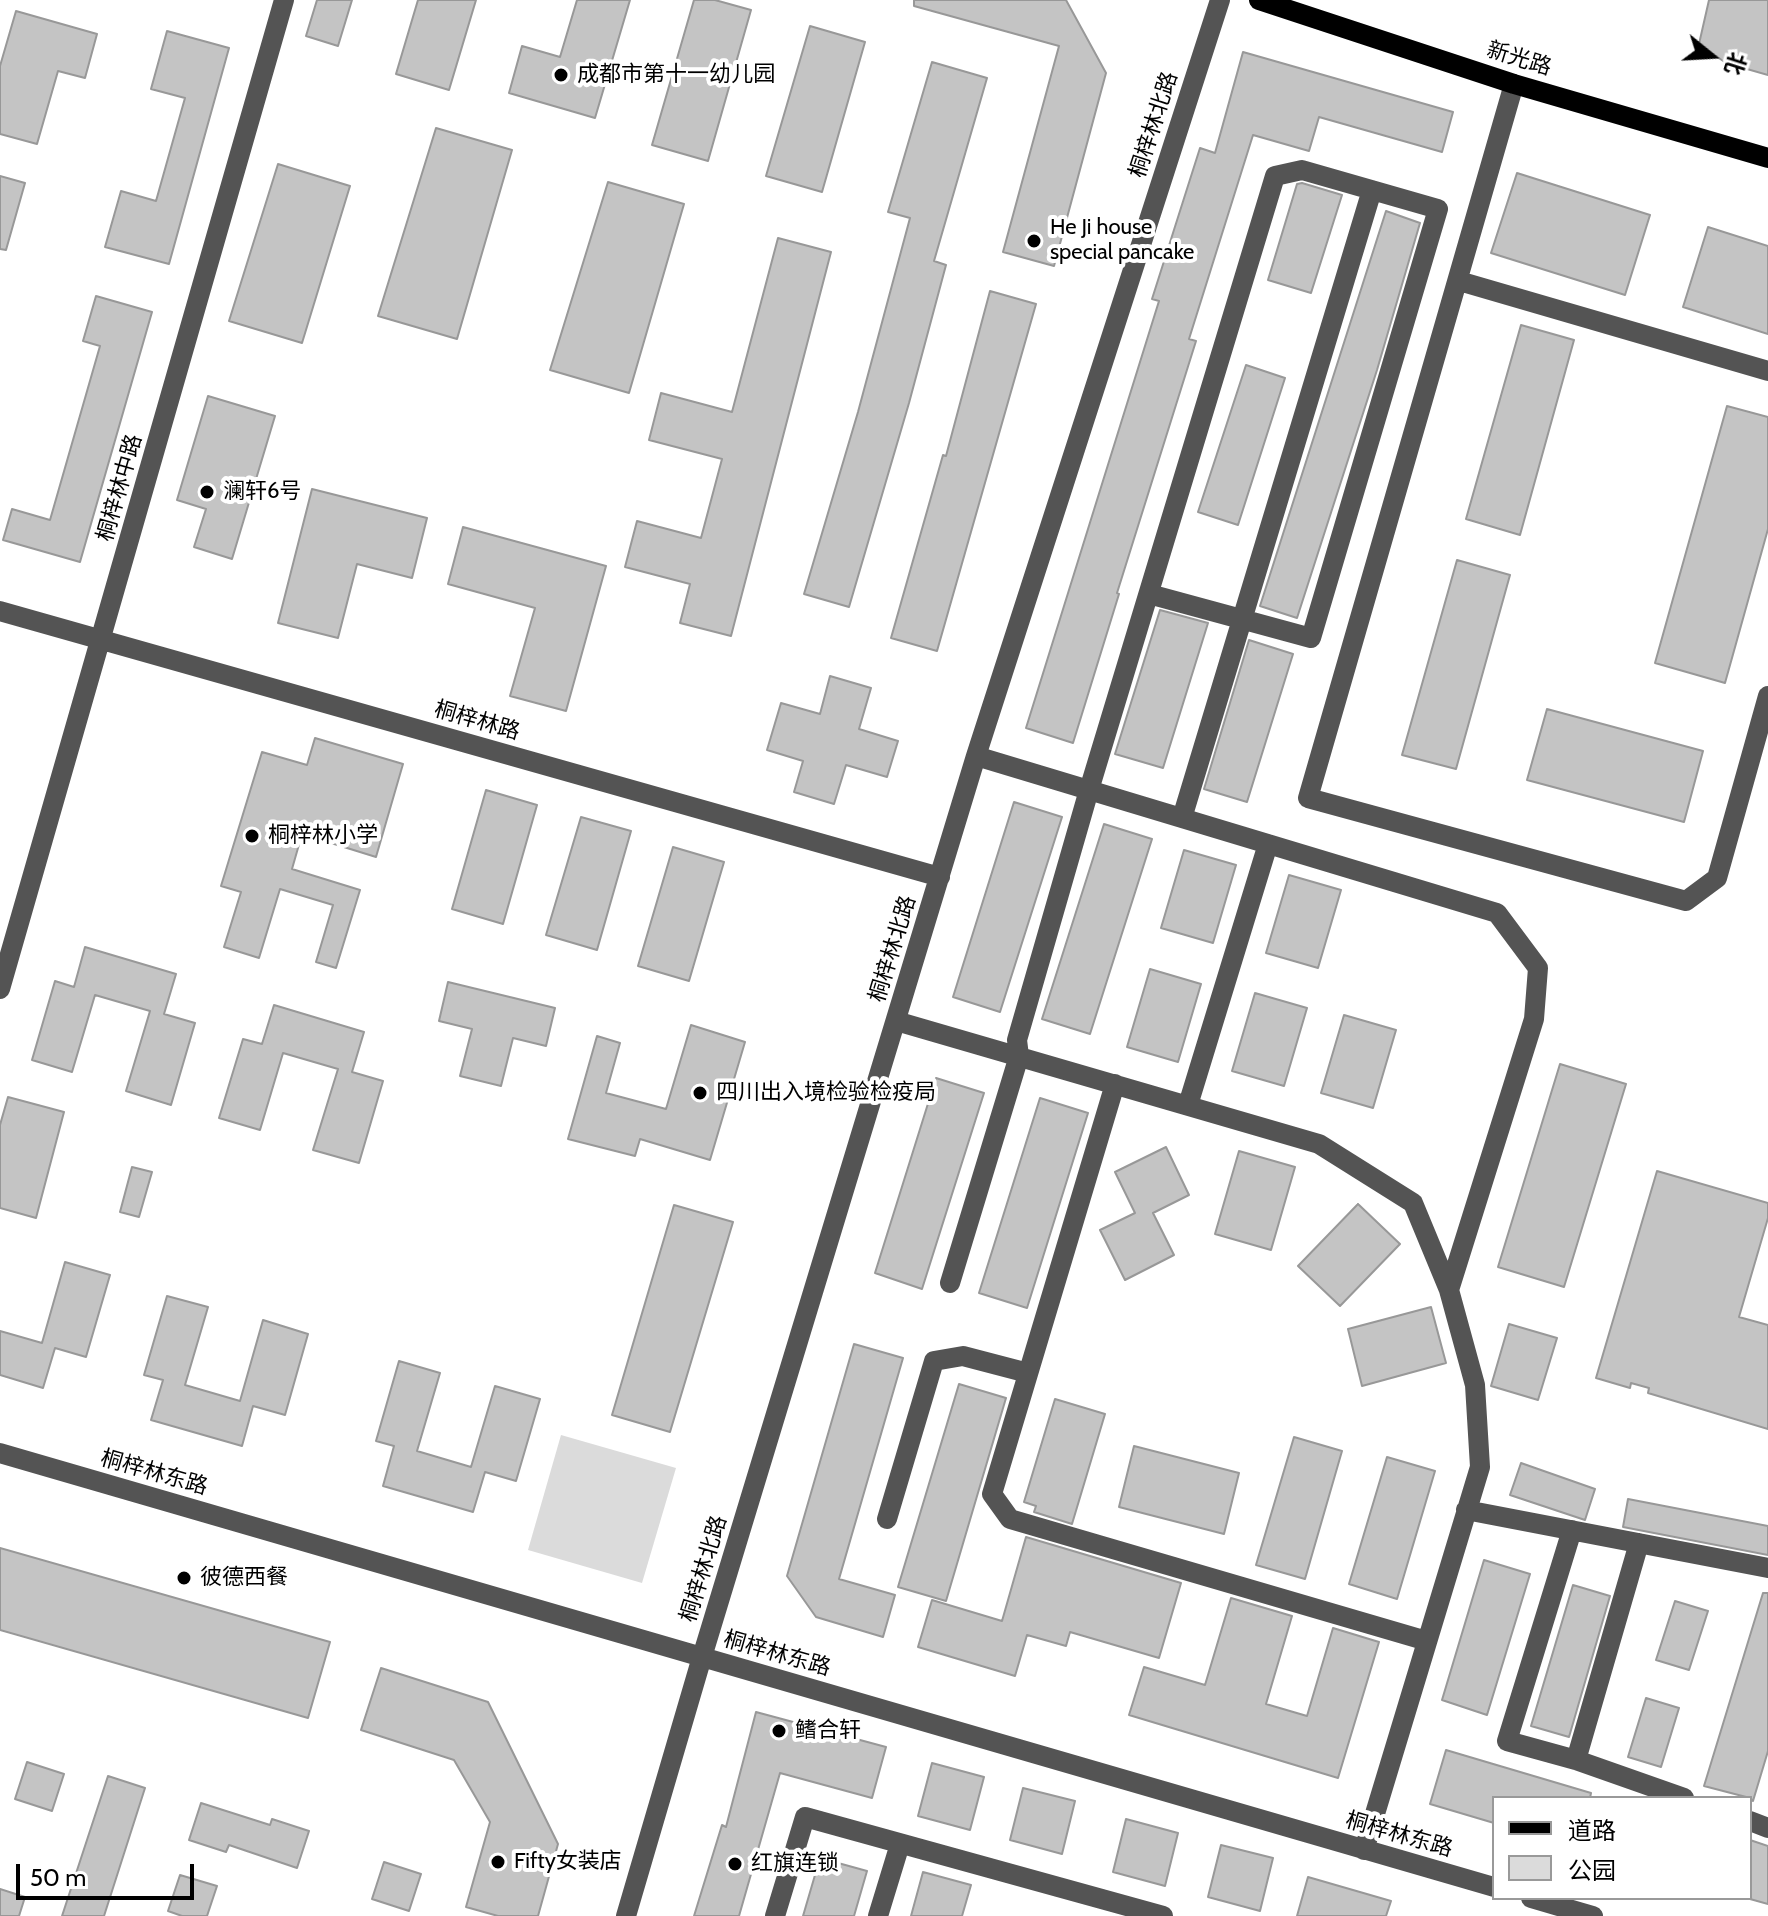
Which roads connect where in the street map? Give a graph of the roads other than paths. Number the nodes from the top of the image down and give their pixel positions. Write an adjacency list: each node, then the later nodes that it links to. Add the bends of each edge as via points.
1 (284, 0): 12 (street, 桐梓林中路)
2 (1220, 0): 14 (street, 桐梓林北路)
3 (1259, 0): 4 (main road, 新光路)
4 (1514, 84): 5 (main road, 新光路); 7 (street)
5 (1768, 158)
6 (1372, 190): 9 (street, via 1302,170 1275,176); 11 (street); 11 (street, via 1438,209 1311,638)
7 (1459, 281): 8 (street); 13 (street, via 1308,798 1686,901 1717,878)
8 (1768, 371)
9 (1149, 594): 11 (street); 15 (street)
10 (0, 611): 12 (street, 桐梓林路)
11 (1242, 619): 16 (street)
12 (102, 639): 18 (street, 桐梓林路); 19 (street, 桐梓林中路)
13 (1768, 696)
14 (976, 756): 15 (street); 18 (street, 桐梓林北路)
15 (1089, 790): 16 (street); 21 (street, via 1017,1040)
16 (1182, 818): 17 (street)
17 (1268, 844): 23 (street); 25 (street, via 1497,913 1538,968 1534,1019)
18 (940, 877): 20 (street, 桐梓林北路)
19 (0, 989)
20 (896, 1021): 21 (street); 34 (street, 桐梓林北路)
21 (1019, 1056): 22 (street); 24 (street)
22 (1115, 1084): 23 (street); 26 (street)
23 (1188, 1105): 25 (street, via 1319,1144 1413,1203)
24 (950, 1283)
25 (1449, 1290): 28 (street, via 1475,1385 1480,1467)
26 (1028, 1373): 29 (street, via 963,1356 934,1361); 33 (street, via 992,1494 1010,1519)
27 (0, 1453): 34 (street, 桐梓林东路)
28 (1466, 1510): 30 (street); 33 (street)
29 (887, 1519)
30 (1572, 1530): 31 (street); 35 (street, via 1507,1741)
31 (1639, 1543): 32 (street); 35 (street)
32 (1768, 1568)
33 (1427, 1641): 38 (street)
34 (702, 1657): 38 (street, 桐梓林东路); 42 (street, 桐梓林北路)
35 (1576, 1760): 36 (street)
36 (1678, 1796)
37 (900, 1844): 43 (street, via 805,1817); 44 (street); 45 (street)
38 (1364, 1850): 39 (street, 桐梓林东路)
39 (1492, 1886)
40 (1535, 1900): 41 (street)
41 (1557, 1911): 46 (street)
42 (626, 1916)
43 (775, 1916)
44 (878, 1916)
45 (1163, 1916)
46 (1593, 1916)

